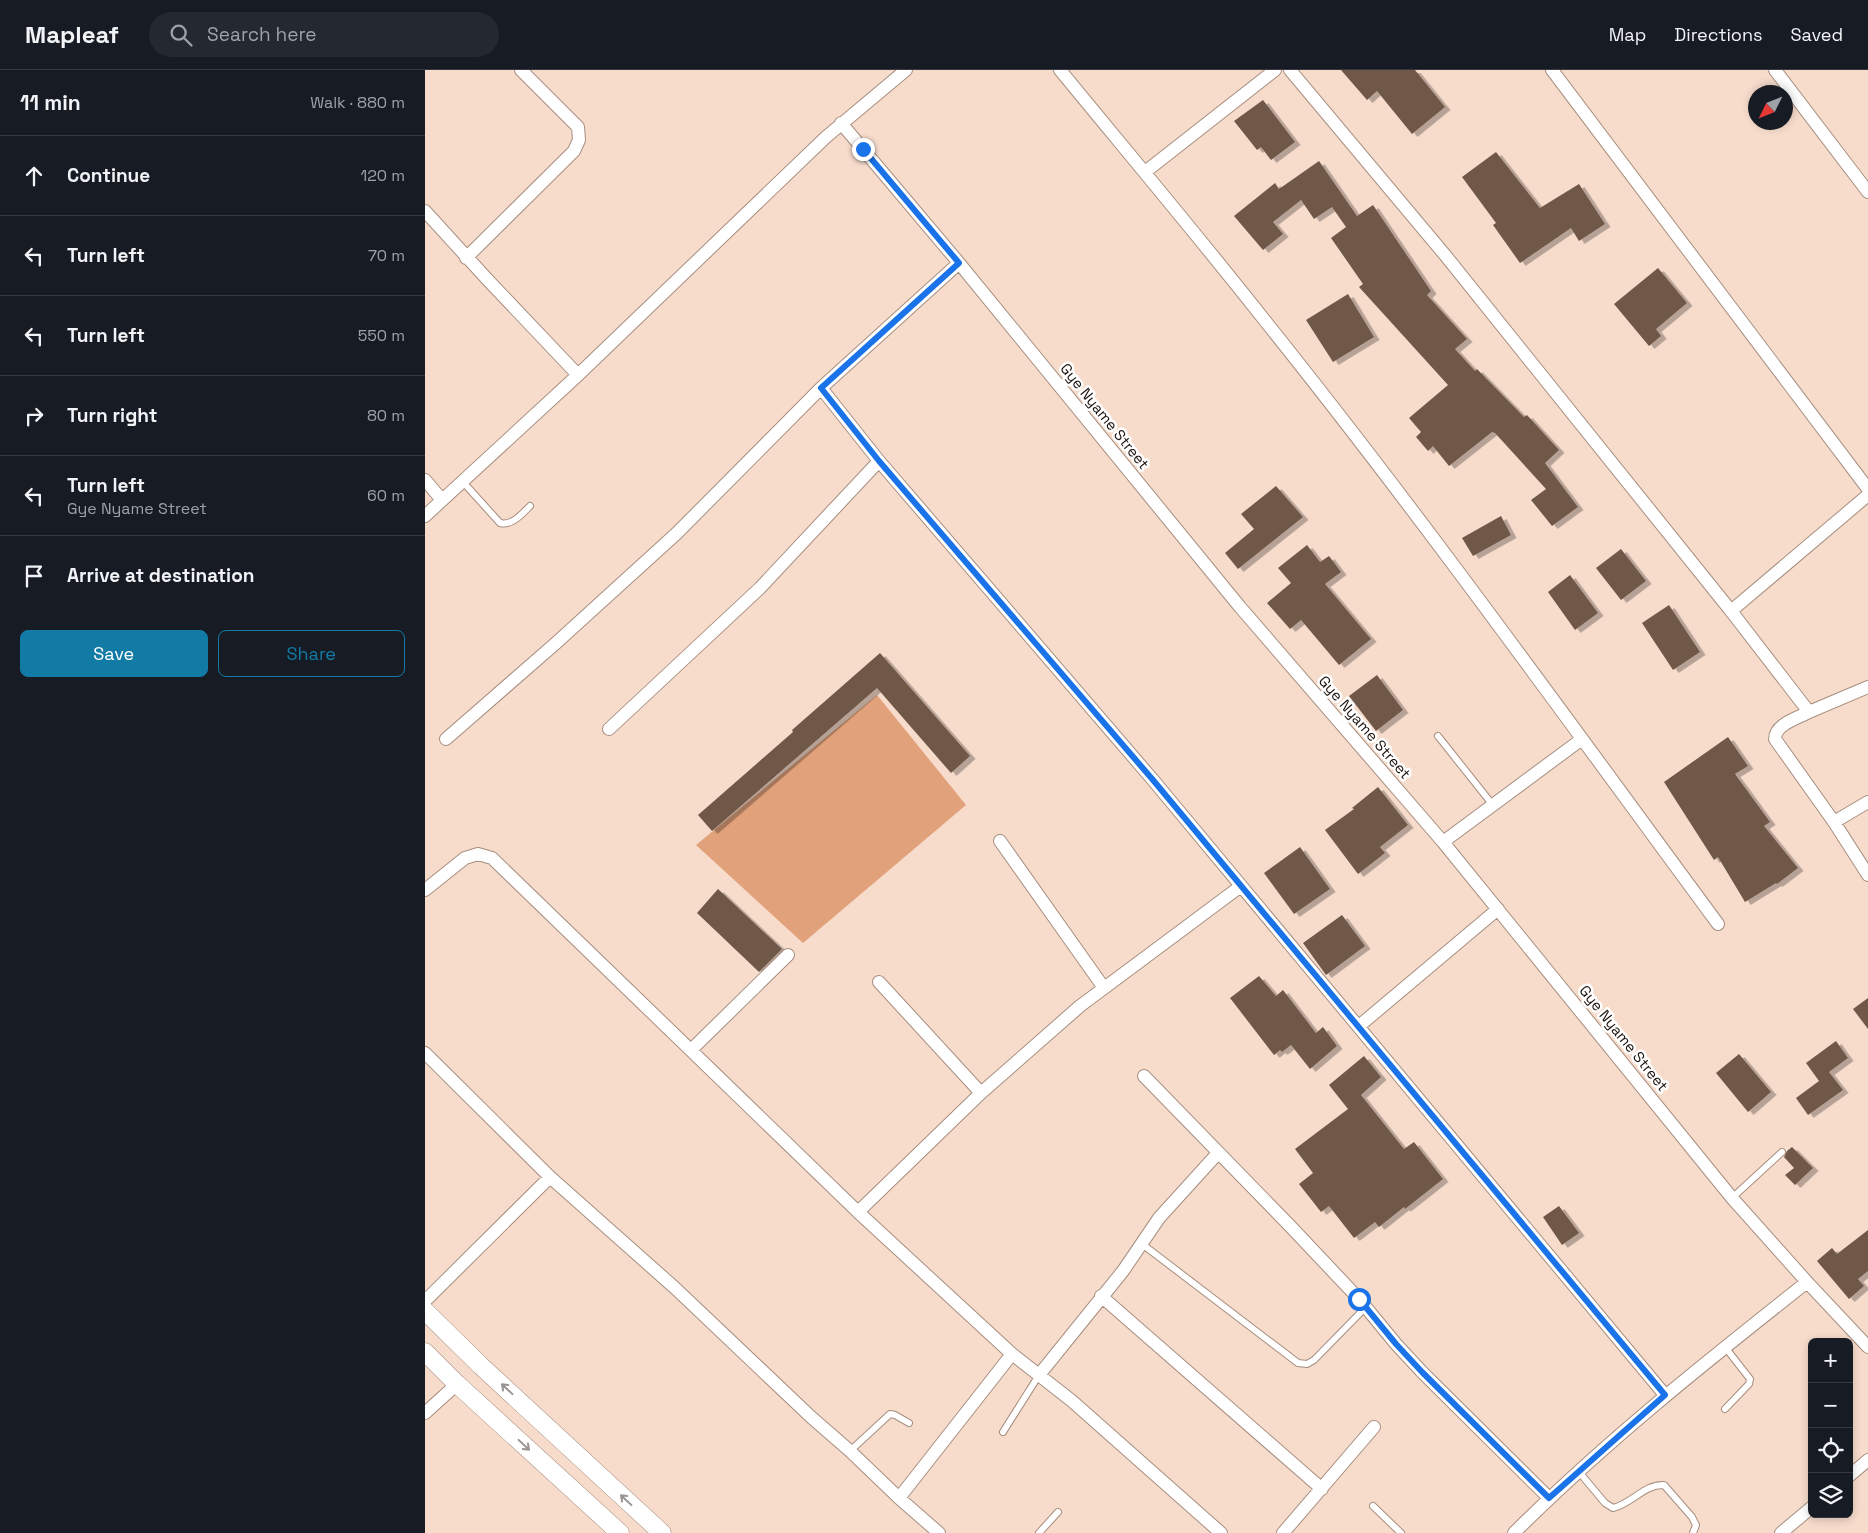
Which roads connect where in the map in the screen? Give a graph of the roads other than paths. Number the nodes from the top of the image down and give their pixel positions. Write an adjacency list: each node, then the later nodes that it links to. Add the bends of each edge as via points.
1 (521, 70): 12 (street, via 578,127 579,140 574,151)
2 (906, 70): 8 (street)
3 (1060, 70): 9 (street)
4 (1275, 70): 9 (street)
5 (1289, 70): 24 (street, via 1445,255)
6 (1552, 70): 19 (street)
7 (1775, 70): 10 (street)
8 (841, 123): 13 (street, Gye Nyame Street); 14 (street)
9 (1145, 172): 30 (street, via 1363,446)
10 (1868, 192)
11 (425, 211): 12 (street)
12 (466, 258): 14 (street)
13 (959, 263): 15 (street); 35 (street, Gye Nyame Street, via 1240,607)
14 (579, 375): 18 (street)
15 (821, 388): 16 (street); 29 (street, via 677,533)
16 (879, 461): 27 (street, via 760,588); 37 (street)
17 (425, 480): 21 (street)
18 (463, 482): 21 (street); 22 (lane, via 500,523 512,522)
19 (1868, 490)
20 (1868, 495): 24 (street)
21 (442, 500): 23 (street)
22 (530, 506)
23 (425, 516)
24 (1731, 611): 26 (street)
25 (1868, 687): 26 (street)
26 (1809, 712): 33 (street, via 1781,726 1775,733 1775,739)
27 (609, 729)
28 (1438, 736): 32 (lane)
29 (446, 739)
30 (1581, 739): 32 (street); 40 (street)
31 (1868, 802): 33 (street)
32 (1492, 804): 35 (street)
33 (1834, 822): 36 (street)
34 (1000, 841): 43 (street)
35 (1443, 842): 39 (street, Gye Nyame Street)
36 (1868, 876)
37 (1241, 886): 43 (street); 44 (street)
38 (425, 890): 45 (street, via 465,858 478,854 492,858)
39 (1498, 910): 44 (street); 52 (street, Gye Nyame Street)
40 (1718, 924)
41 (788, 955): 45 (street)
42 (879, 982): 48 (street)
43 (1104, 988): 48 (street)
44 (1359, 1026): 67 (street)
45 (691, 1050): 53 (street)
46 (425, 1053): 51 (street)
47 (1144, 1076): 50 (street)
48 (981, 1093): 53 (street)
49 (1782, 1152): 52 (lane)
50 (1218, 1153): 54 (street, via 1159,1218); 58 (street)
51 (550, 1177): 57 (street); 73 (street)
52 (1732, 1198): 55 (street, Gye Nyame Street)
53 (858, 1212): 64 (street)
54 (1142, 1244): 56 (street); 58 (lane, via 1298,1363 1307,1364 1313,1360)
55 (1807, 1282): 60 (street, Gye Nyame Street); 62 (street)
56 (1101, 1296): 65 (street); 77 (street)
57 (425, 1301)
58 (1366, 1307): 79 (street, via 1422,1372)
59 (425, 1311): 84 (street, one-way to 59)
60 (1862, 1330): 61 (street, Gye Nyame Street)
61 (1868, 1347)
62 (1725, 1348): 67 (street); 68 (lane, via 1750,1379)
63 (425, 1352): 66 (street)
64 (1012, 1354): 65 (street); 78 (street)
65 (1039, 1375): 72 (lane); 87 (street)
66 (457, 1384): 69 (street); 83 (street, one-way to 83)
67 (1665, 1395): 75 (street)
68 (1725, 1410)
69 (425, 1412)
70 (909, 1423): 73 (lane, via 890,1414)
71 (1374, 1427): 77 (street)
72 (1003, 1432)
73 (850, 1451): 78 (street)
74 (1868, 1460): 76 (street)
75 (1579, 1472): 79 (street); 91 (lane, via 1613,1508 1654,1484 1664,1486 1692,1517 1696,1525)
76 (1853, 1473)
77 (1322, 1490): 88 (street)
78 (899, 1498): 85 (street)
79 (1549, 1498): 90 (street)
80 (1373, 1506): 89 (lane)
81 (1808, 1510): 92 (street)
82 (1059, 1512): 86 (lane)
83 (619, 1533)
84 (662, 1533)
85 (939, 1533)
86 (1039, 1533)
87 (1221, 1533)
88 (1283, 1533)
89 (1401, 1533)
90 (1514, 1533)
91 (1693, 1533)
92 (1781, 1533)

